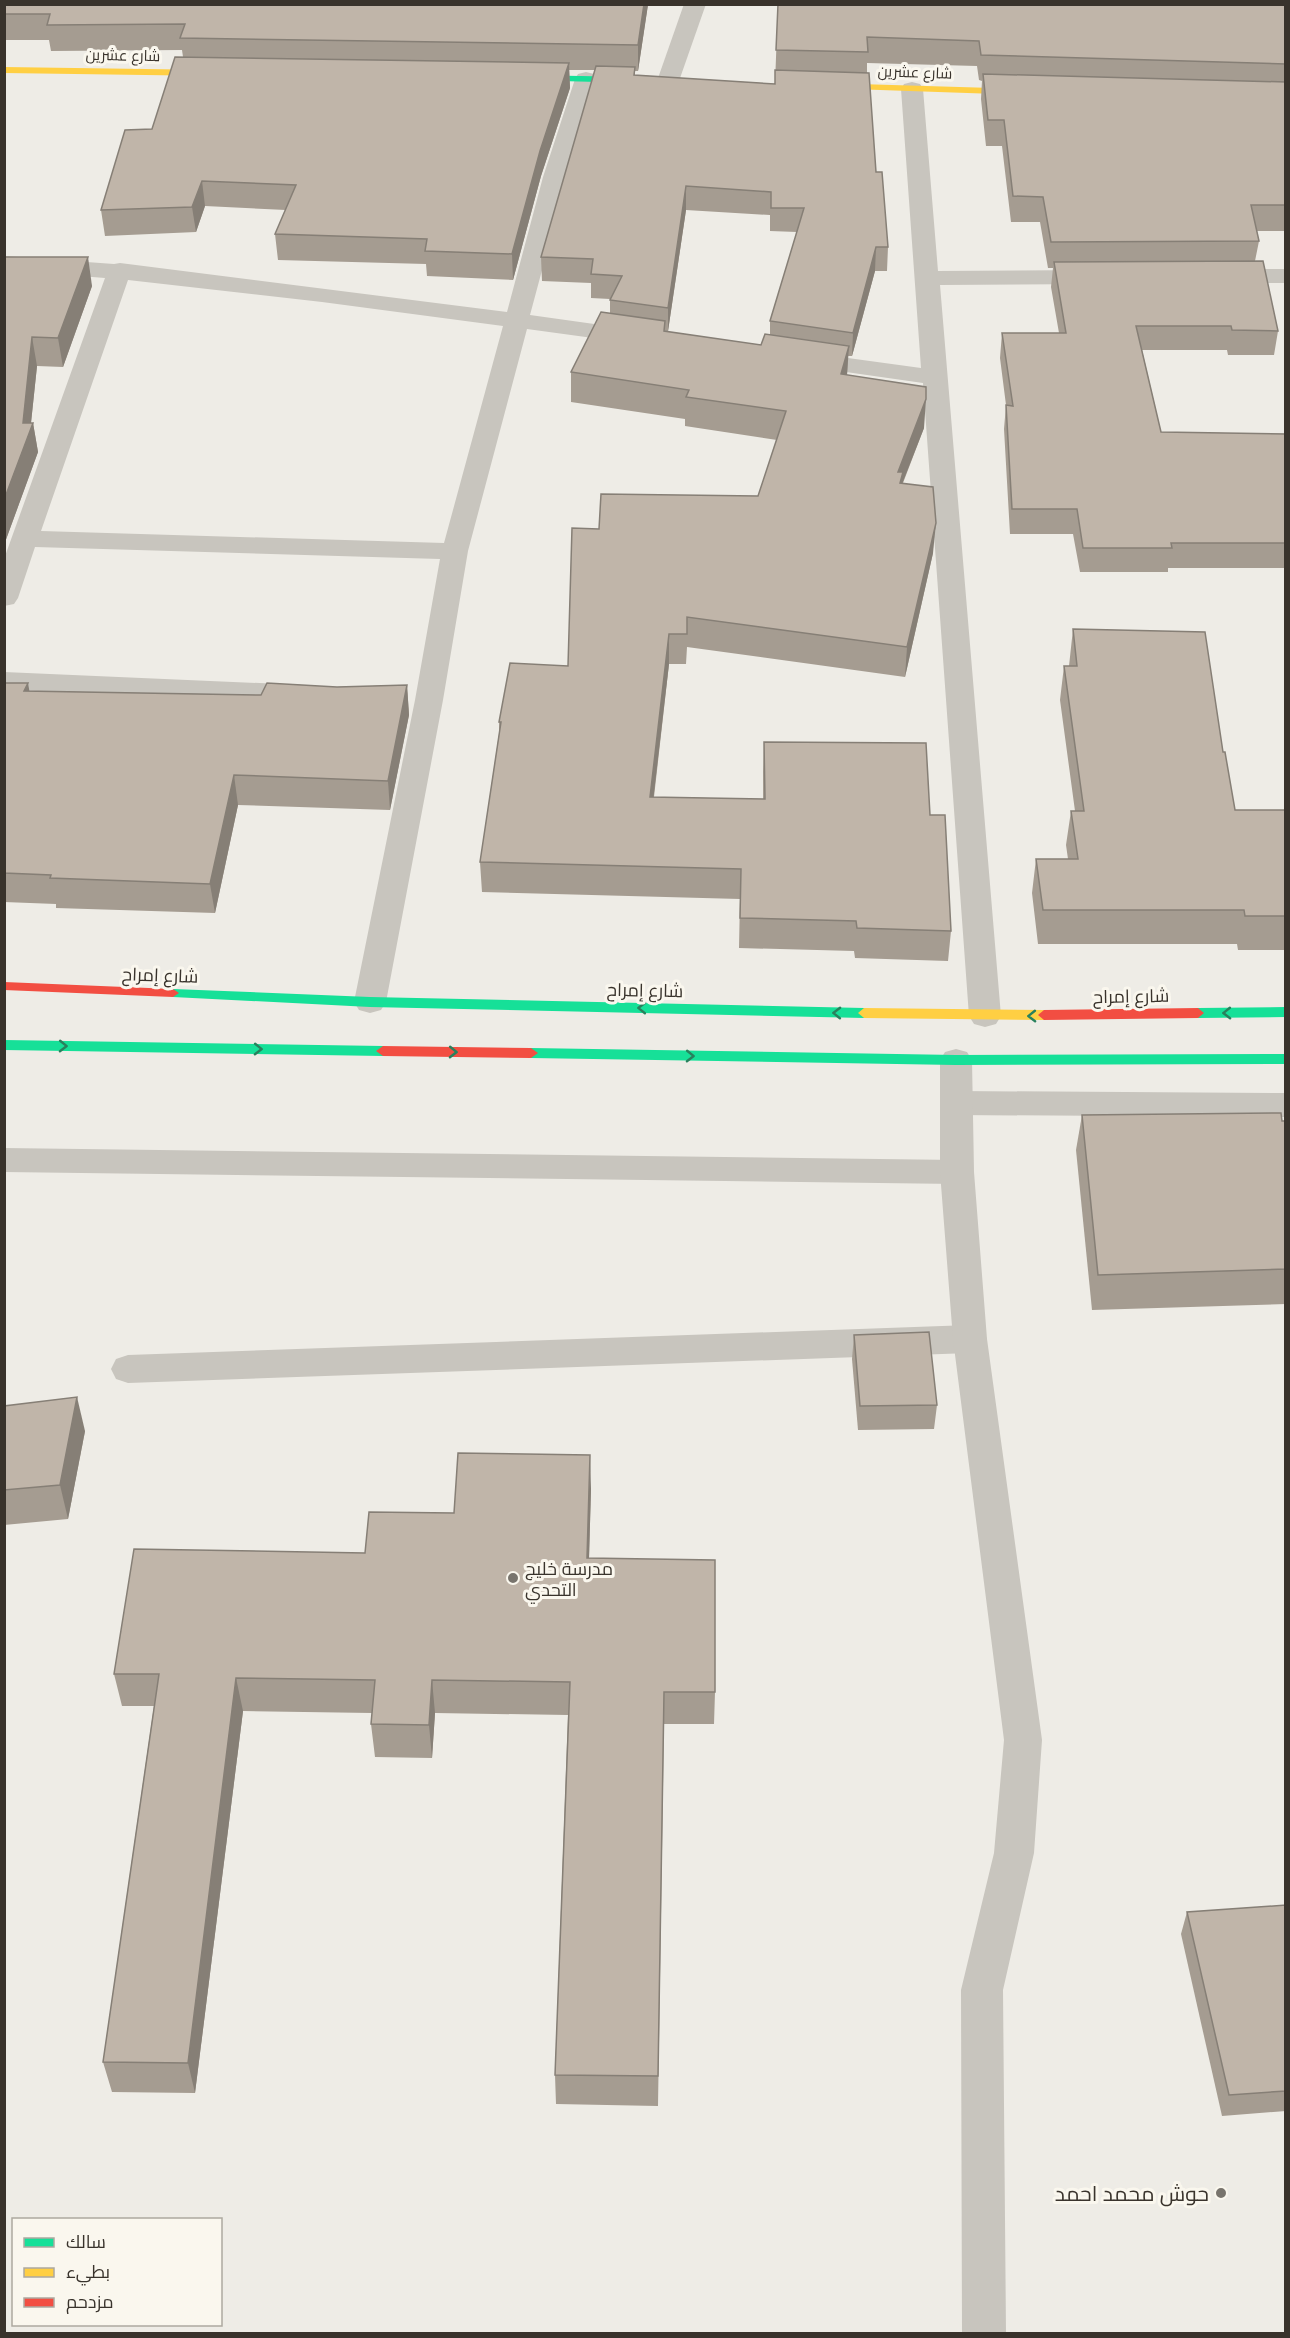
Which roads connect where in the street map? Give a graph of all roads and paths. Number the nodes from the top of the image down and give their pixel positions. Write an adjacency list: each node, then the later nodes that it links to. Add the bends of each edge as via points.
1 (695, 4): 6 (street)
2 (4, 69): 3 (main road, شارع عشرين)
3 (230, 73)
4 (514, 78): 5 (main road)
5 (586, 79): 6 (main road); 16 (street)
6 (673, 81)
7 (807, 86): 8 (main road, شارع عشرين)
8 (912, 89): 9 (main road, شارع عشرين); 15 (street)
9 (1041, 92)
10 (4, 263): 11 (street)
11 (120, 270): 16 (street); 20 (street)
12 (1286, 276): 14 (street)
13 (1118, 277): 15 (street)
14 (1202, 277)
15 (927, 278): 19 (street)
16 (517, 321): 17 (street); 21 (street)
17 (656, 340)
18 (783, 357): 19 (street)
19 (934, 377): 28 (street)
20 (25, 539): 21 (street); 22 (street)
21 (455, 551): 26 (street, via 417,700)
22 (4, 598)
23 (4, 681): 24 (street)
24 (335, 696)
25 (4, 986): 26 (main road, شارع إمراح)
26 (370, 1002): 28 (main road, شارع إمراح, one-way to 26)
27 (1286, 1012): 28 (main road, شارع إمراح, one-way to 28)
28 (985, 1016)
29 (4, 1046): 31 (main road, one-way to 31)
30 (1286, 1059): 31 (main road)
31 (956, 1060): 32 (street)
32 (956, 1102): 33 (street); 35 (street)
33 (1286, 1105)
34 (4, 1160): 35 (street)
35 (957, 1172): 36 (street)
36 (970, 1339): 37 (street); 38 (street, via 1023,1740 1014,1853 982,1990)
37 (128, 1369)
38 (984, 2334)

